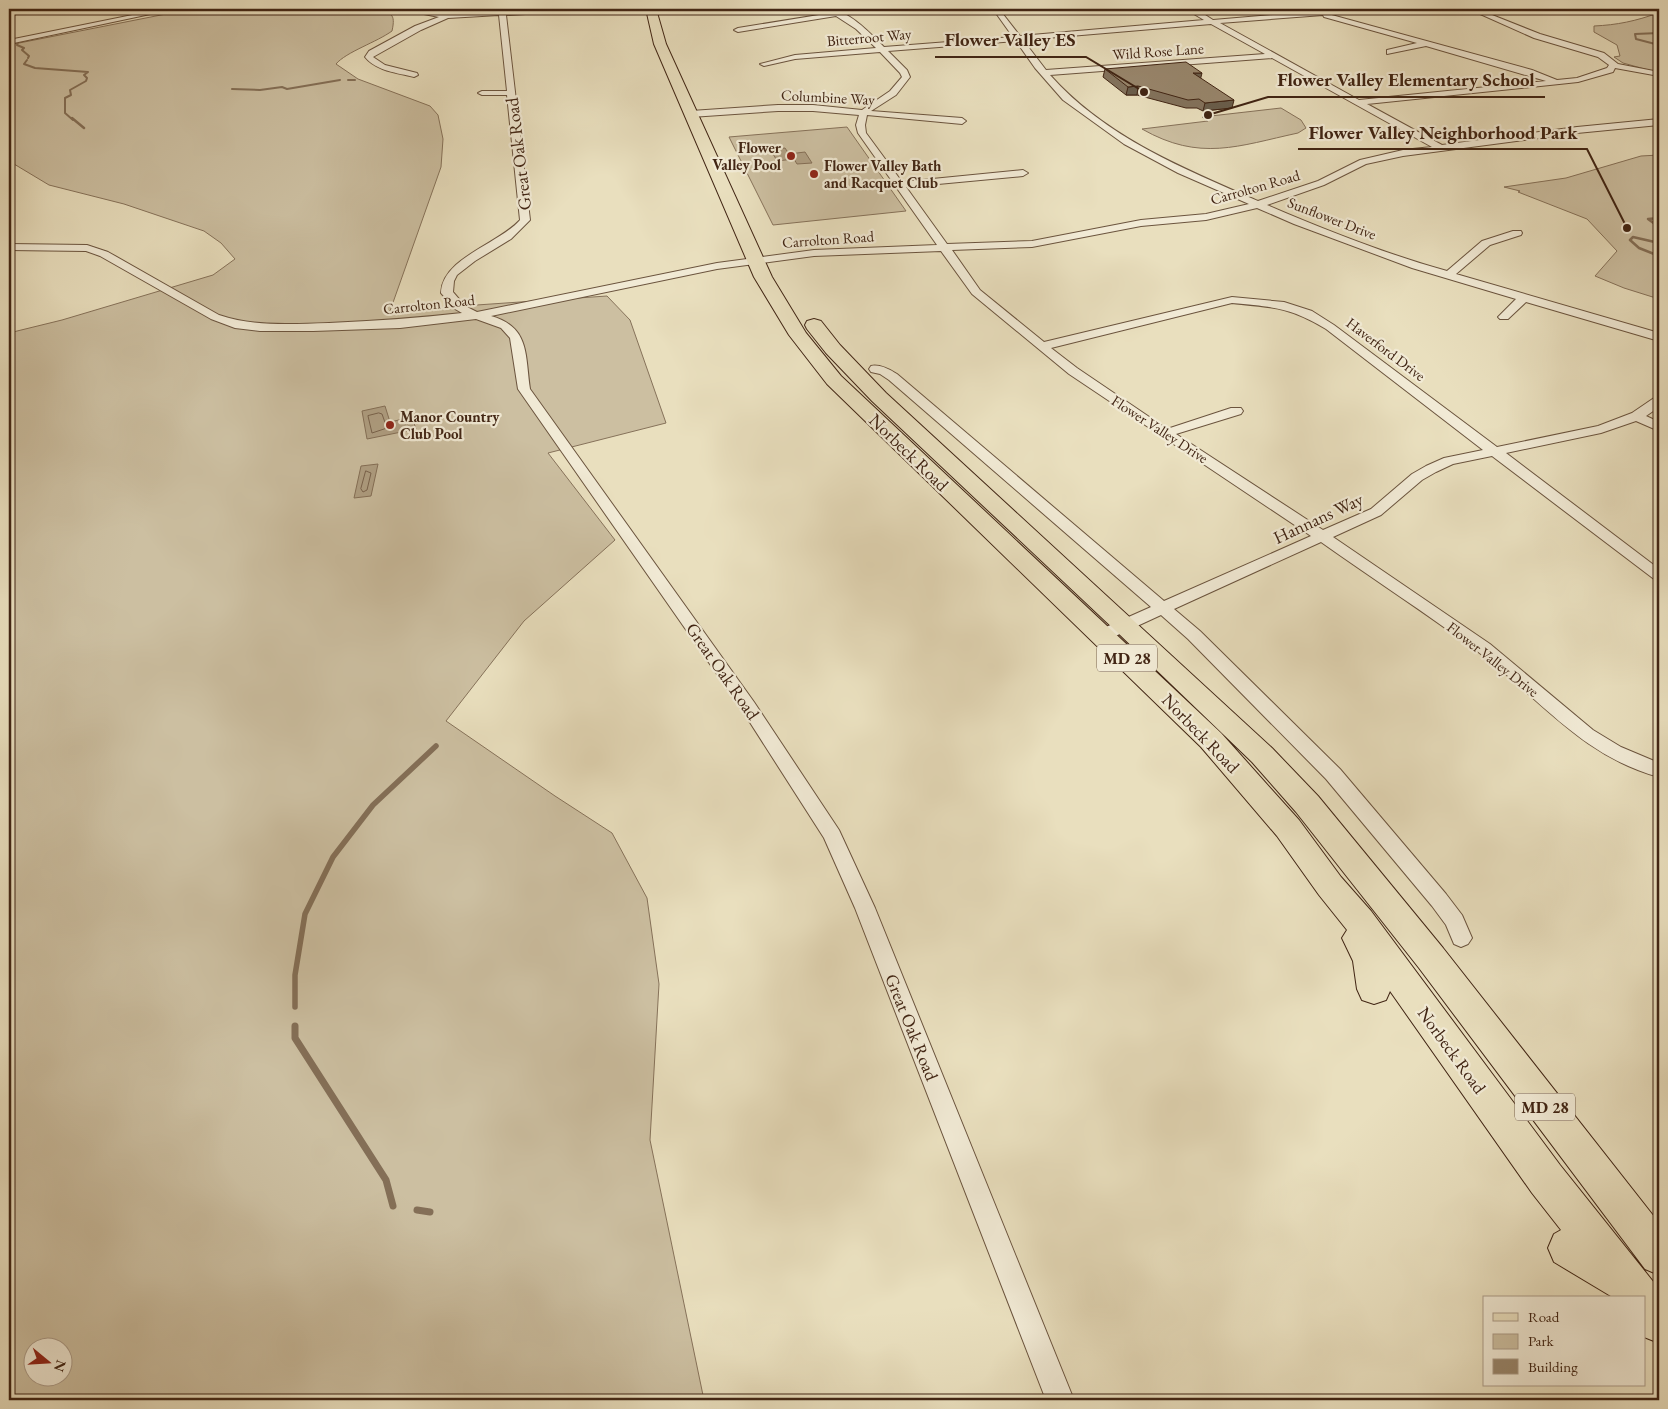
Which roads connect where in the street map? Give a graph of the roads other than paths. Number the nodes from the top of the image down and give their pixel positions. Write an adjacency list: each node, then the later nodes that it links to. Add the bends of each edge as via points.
1 (25, 9): 17 (main road)
2 (171, 9): 24 (street)
3 (412, 9): 20 (street)
4 (578, 9): 15 (street)
5 (606, 9): 6 (street)
6 (640, 9)
7 (651, 9): 41 (main road, Norbeck Road / MD 28, via 665,74)
8 (664, 9): 41 (main road, Norbeck Road / MD 28)
9 (829, 9): 19 (street)
10 (974, 9): 16 (street)
11 (996, 9): 23 (street, Sunflower Drive)
12 (1193, 9): 21 (street)
13 (1366, 9): 18 (street, Bitterroot Way)
14 (1472, 9): 30 (street, via 1537,36 1601,55 1611,60)
15 (502, 11): 20 (street); 35 (street, Great Oak Road)
16 (947, 11)
17 (9, 12)
18 (1316, 13): 21 (street, Bitterroot Way); 25 (street)
19 (838, 14): 22 (street); 26 (street, via 859,27)
20 (450, 16): 33 (street, via 418,28 369,57 378,64)
21 (1212, 22): 23 (street, Bitterroot Way); 28 (street)
22 (738, 30)
23 (1018, 38): 26 (street, Bitterroot Way); 31 (street, Sunflower Drive)
24 (9, 42)
25 (1425, 44): 27 (street); 34 (street)
26 (884, 50): 29 (street, Bitterroot Way); 38 (street, via 906,77 898,88 873,103)
27 (1390, 52)
28 (1273, 56): 31 (street, Wild Rose Lane); 37 (street)
29 (764, 64)
30 (1613, 65): 32 (street); 34 (street, via 1610,70 1594,76)
31 (1044, 73): 45 (street, Sunflower Drive, via 1066,98 1127,142 1181,171)
32 (1659, 74)
33 (414, 75)
34 (1558, 83): 37 (street)
35 (510, 92): 36 (street); 52 (street, Great Oak Road, via 525,220 512,235 464,265 448,281 447,293 462,309)
36 (482, 93)
37 (1359, 102): 42 (street)
38 (865, 112): 39 (street, Columbine Way); 41 (street, Columbine Way, via 813,108); 44 (street, Flower Valley Drive, via 860,123 862,133)
39 (962, 121)
40 (1659, 122): 42 (street, Carrolton Road)
41 (696, 126): 49 (main road, Norbeck Road / MD 28)
42 (1440, 148): 45 (street, Carrolton Road, via 1363,162 1321,183)
43 (1023, 173): 44 (street)
44 (898, 184): 48 (street, Flower Valley Drive)
45 (1256, 204): 48 (street, Carrolton Road, via 1223,214 1141,224 1032,244); 50 (street, Sunflower Drive, via 1375,251)
46 (1517, 233): 50 (street, via 1486,243)
47 (9, 247): 52 (street, Carrolton Road, via 87,248 104,254 215,317 235,324 260,327 400,324)
48 (943, 247): 49 (street, Carrolton Road, via 814,253); 55 (street, Flower Valley Drive, via 976,292)
49 (765, 259): 52 (street, Carrolton Road); 66 (main road, Norbeck Road / MD 28, via 832,349); 66 (main road, Norbeck Road / MD 28, via 763,277 798,335 881,435)
50 (1449, 275): 51 (street, Sunflower Drive)
51 (1524, 298): 53 (street); 54 (street, Sunflower Drive)
52 (478, 315): 76 (street, Great Oak Road, via 513,332 524,389 748,706 832,835 865,908)
53 (1504, 317)
54 (1659, 337)
55 (1043, 346): 61 (street, Flower Valley Drive, via 1097,388); 62 (street, Haverford Drive, via 1232,300 1280,304 1308,313 1330,328)
56 (875, 369): 65 (street, via 893,377)
57 (1659, 401): 59 (street, Hannans Way)
58 (1236, 411): 61 (street)
59 (1637, 416): 60 (street); 62 (street, Hannans Way, via 1601,429)
60 (1659, 427)
61 (1167, 434): 63 (street, Flower Valley Drive)
62 (1494, 451): 63 (street, Hannans Way, via 1431,469 1376,512); 64 (street, Haverford Drive)
63 (1323, 537): 65 (street, Hannans Way); 67 (street, Flower Valley Drive, via 1484,648 1587,735 1615,752)
64 (1659, 576)
65 (1162, 609): 66 (street, Hannans Way); 69 (street, via 1194,635 1333,774 1439,900 1455,921)
66 (1114, 630): 68 (main road, Norbeck Road / MD 28, via 1288,828); 72 (main road, Norbeck Road / MD 28, via 1262,755 1307,804)
67 (1659, 770)
68 (1330, 886): 70 (main road, via 1370,961); 73 (main road, Norbeck Road / MD 28, via 1359,921 1546,1179)
69 (1461, 938)
70 (1374, 988)
71 (1568, 1248): 73 (main road)
72 (1659, 1255)
73 (1637, 1295)
74 (1646, 1306): 75 (main road, Norbeck Road / MD 28)
75 (1659, 1322)
76 (1060, 1400)

